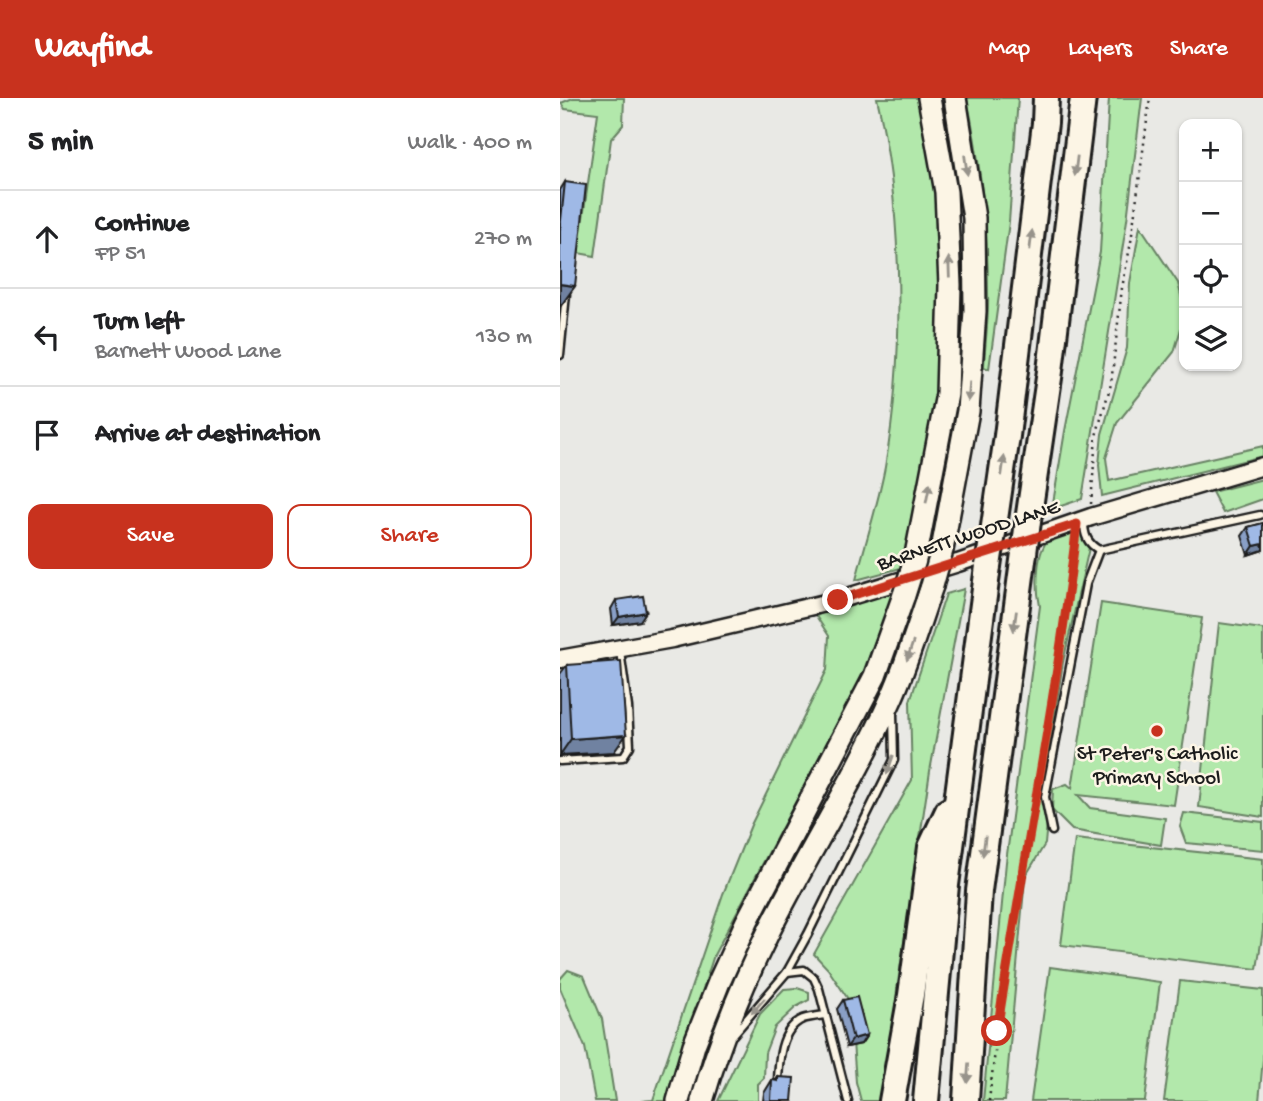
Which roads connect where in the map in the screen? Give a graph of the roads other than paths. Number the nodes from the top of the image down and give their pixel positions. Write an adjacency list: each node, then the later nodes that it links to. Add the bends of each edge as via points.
1 (929, 98): 21 (highway, one-way to 1, bridge, via 694,1045 747,921 875,676 915,559 947,394 950,285 946,192)
2 (955, 98): 13 (highway, one-way to 13, bridge, via 974,218 975,311 968,411 942,550)
3 (1046, 98): 15 (highway, one-way to 3, bridge, via 1009,422)
4 (1083, 98): 26 (highway, one-way to 26, bridge, via 979,891)
5 (566, 292): 6 (lane)
6 (560, 355)
7 (1263, 466): 9 (street, BARNETT WOOD LANE)
8 (1260, 516): 10 (lane)
9 (1084, 520): 10 (lane, via 1084,535); 11 (street, BARNETT WOOD LANE, via 838,600)
10 (1099, 550): 16 (lane, via 1086,584 1045,797)
11 (620, 649): 12 (street, BARNETT WOOD LANE); 14 (lane, via 630,746 622,757)
12 (560, 659)
13 (892, 697): 17 (lane, one-way to 17, via 894,760); 19 (highway, via 768,933)
14 (560, 761)
15 (957, 795): 20 (highway); 25 (highway, via 931,847)
16 (1052, 831)
17 (787, 972): 18 (lane, via 804,970 814,978); 19 (lane, one-way to 19)
18 (825, 1015): 23 (lane, via 802,1020 784,1040); 24 (lane)
19 (716, 1054): 22 (highway)
20 (924, 1086)
21 (678, 1101)
22 (702, 1101)
23 (777, 1101)
24 (848, 1101)
25 (892, 1101)
26 (966, 1101)

